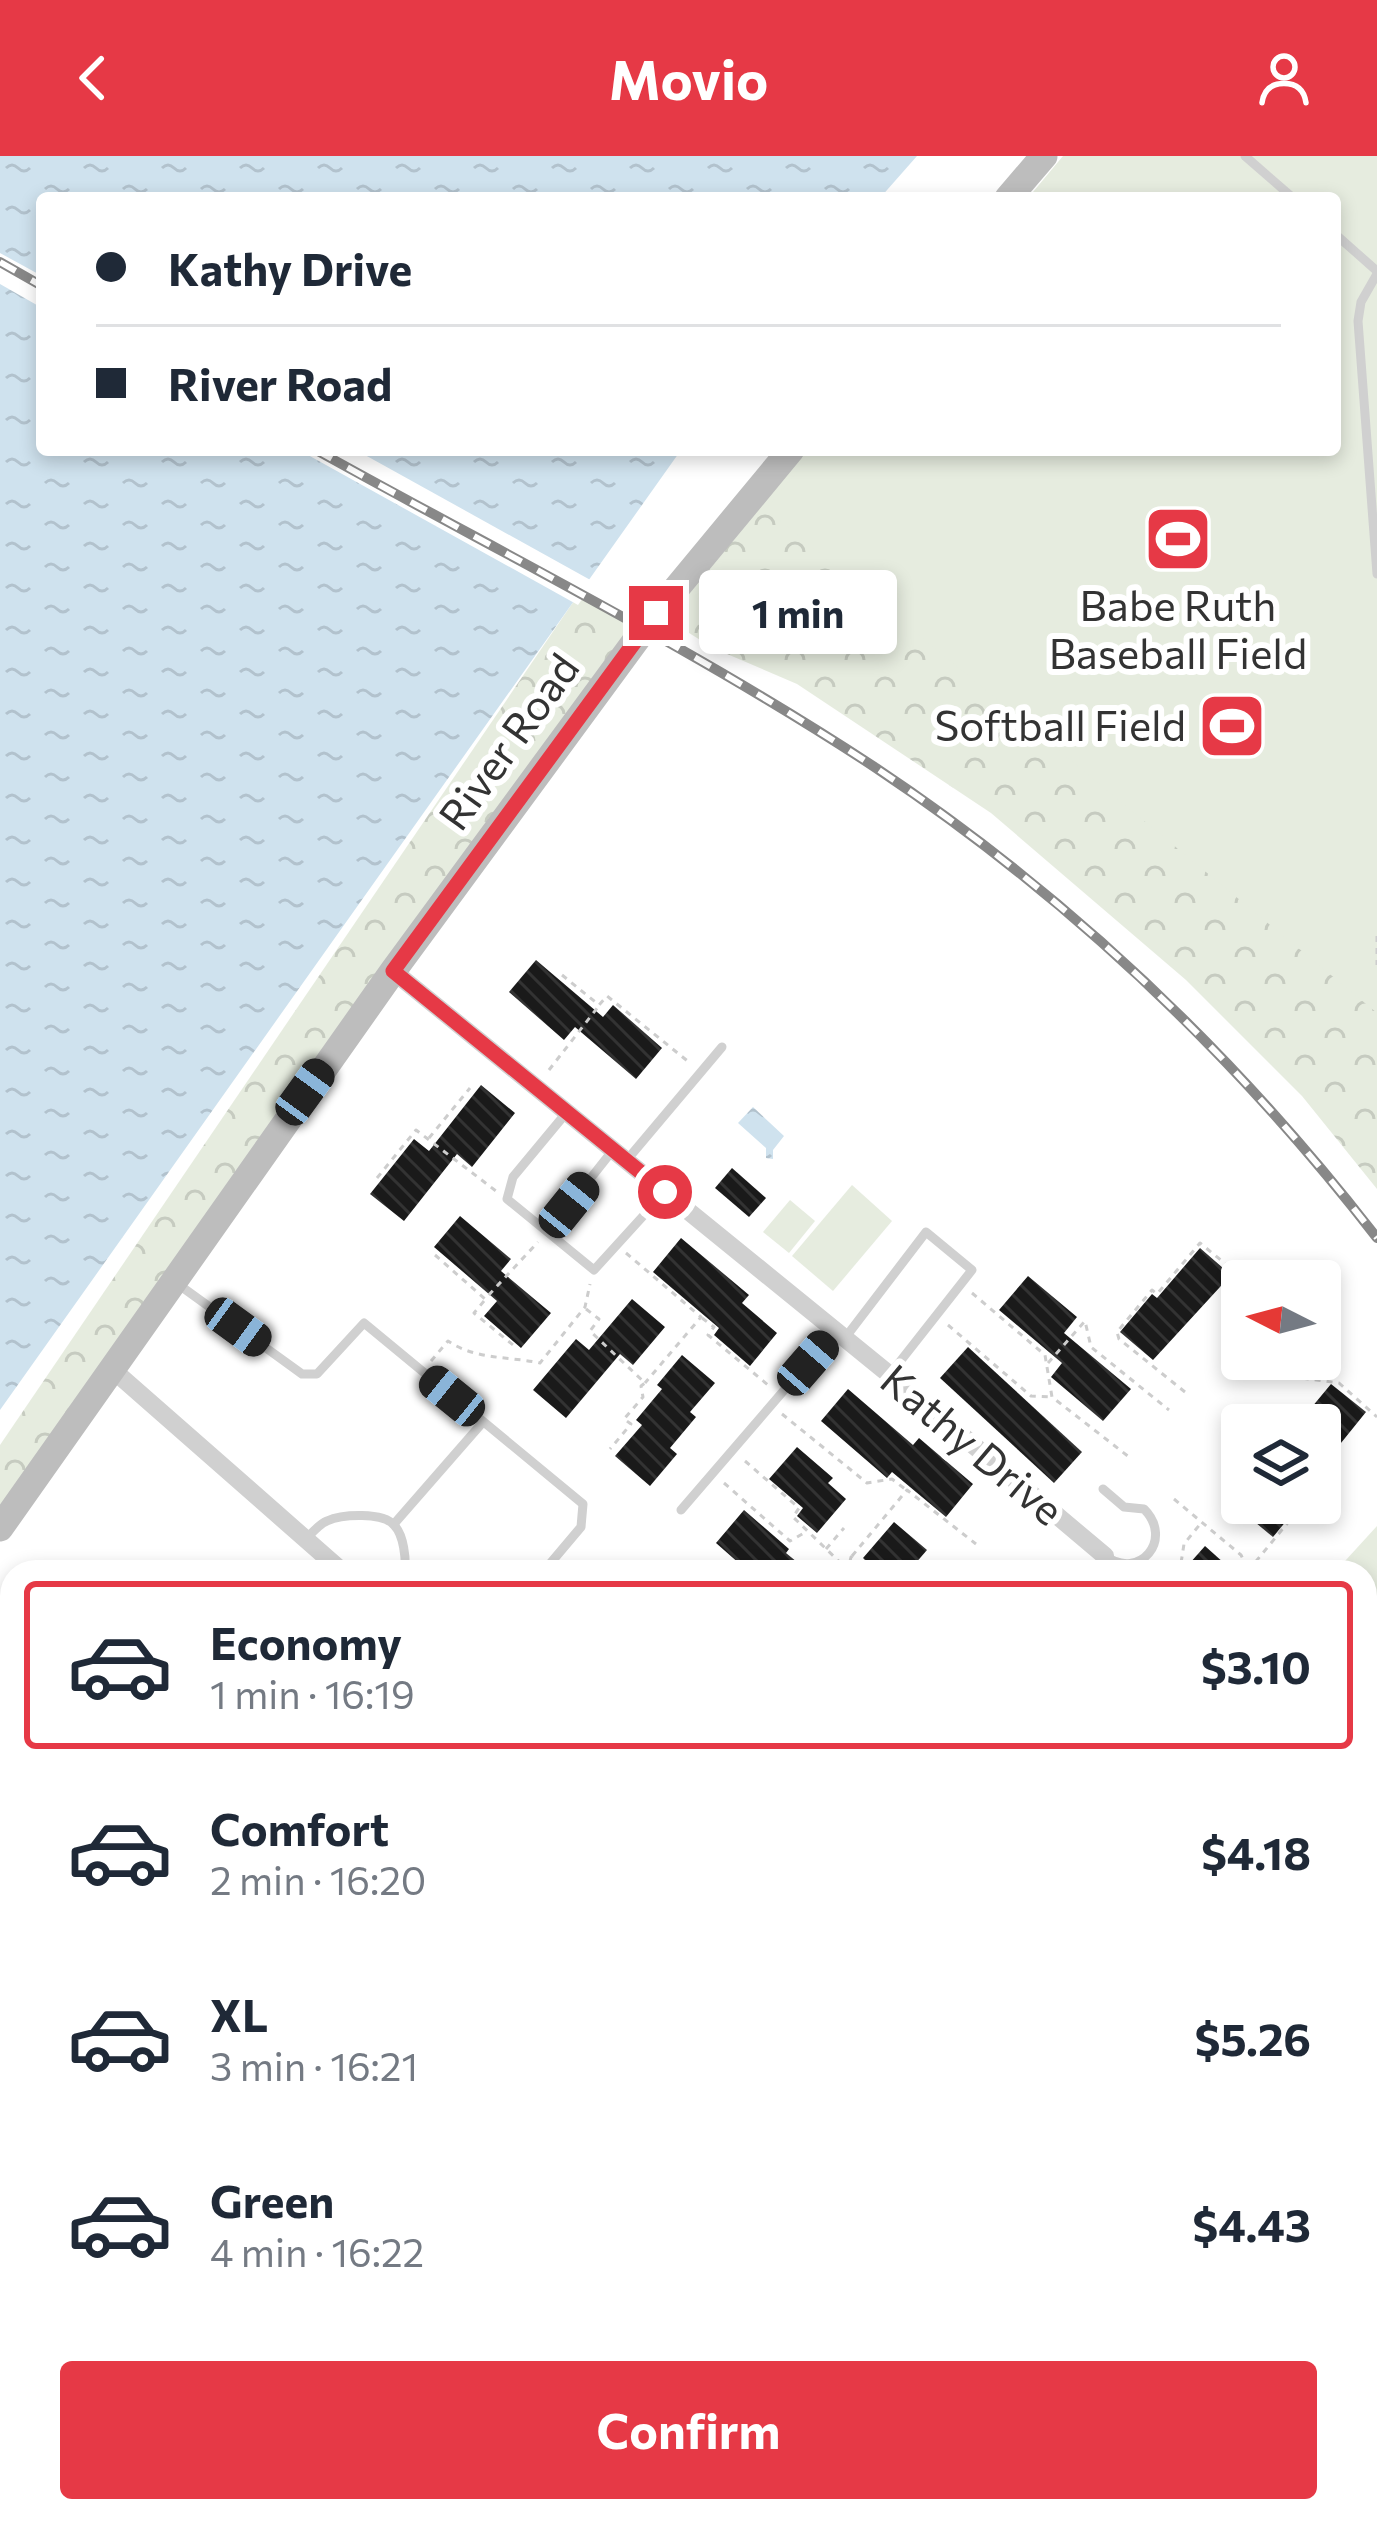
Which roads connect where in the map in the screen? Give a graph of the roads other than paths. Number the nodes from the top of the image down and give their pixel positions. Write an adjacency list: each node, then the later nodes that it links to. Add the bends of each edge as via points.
1 (1044, 156): 3 (main road)
2 (1245, 156): 4 (lane)
3 (1013, 192)
4 (1286, 192)
5 (1341, 240): 6 (lane)
6 (1377, 273): 8 (lane, via 1358,321)
7 (786, 456): 9 (main road, River Road, via 656,613)
8 (1377, 574)
9 (393, 971): 11 (street, Kathy Drive); 15 (main road, River Road)
10 (722, 1047): 12 (lane)
11 (567, 1112): 12 (street, Kathy Drive); 14 (lane, via 513,1177 507,1199)
12 (620, 1155): 13 (street, Kathy Drive); 14 (lane)
13 (665, 1192): 14 (lane, via 593,1270); 16 (street, Kathy Drive)
14 (548, 1232)
15 (174, 1281): 17 (main road, River Road); 19 (lane, via 302,1374 317,1373 364,1323)
16 (840, 1335): 18 (street, Kathy Drive); 18 (lane, via 926,1232 972,1270); 21 (lane)
17 (113, 1370): 23 (main road, River Road); 24 (street)
18 (890, 1375): 25 (street, Kathy Drive)
19 (483, 1422): 22 (lane); 28 (lane, via 583,1504 581,1527)
20 (1102, 1489): 30 (lane, via 1154,1522 1157,1537)
21 (681, 1510)
22 (394, 1524): 24 (lane, via 353,1516 326,1521); 27 (lane)
23 (0, 1528)
24 (305, 1540): 26 (street)
25 (1105, 1556): 29 (lane)
26 (329, 1560)
27 (403, 1560)
28 (553, 1560)
29 (1113, 1560)
30 (1140, 1560)

